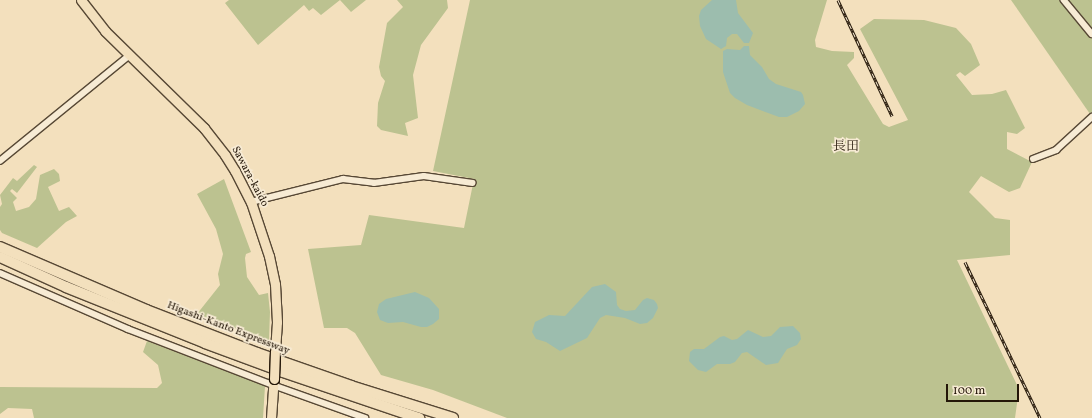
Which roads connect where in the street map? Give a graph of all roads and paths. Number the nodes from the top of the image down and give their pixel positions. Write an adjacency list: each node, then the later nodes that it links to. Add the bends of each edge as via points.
1 (81, 0): 4 (highway, Sawara-kaido, via 96,21)
2 (1064, 0): 3 (street)
3 (1092, 34)
4 (130, 55): 7 (street); 9 (highway, Sawara-kaido, via 214,140)
5 (1092, 117): 6 (street, via 1056,150)
6 (1033, 159)
7 (0, 161)
8 (473, 183): 9 (street, via 424,176 374,183 343,179)
9 (251, 202): 13 (highway, Sawara-kaido, bridge, via 270,256 274,277 276,322)
10 (0, 248): 17 (highway, Higashi-Kanto Expressway, via 146,310 250,350 351,386)
11 (0, 257): 16 (highway, Higashi-Kanto Expressway, via 66,287 205,343)
12 (0, 272): 13 (street, via 128,329)
13 (273, 382): 14 (highway, Sawara-kaido); 15 (street)
14 (271, 418)
15 (366, 418)
16 (419, 418)
17 (453, 418)

